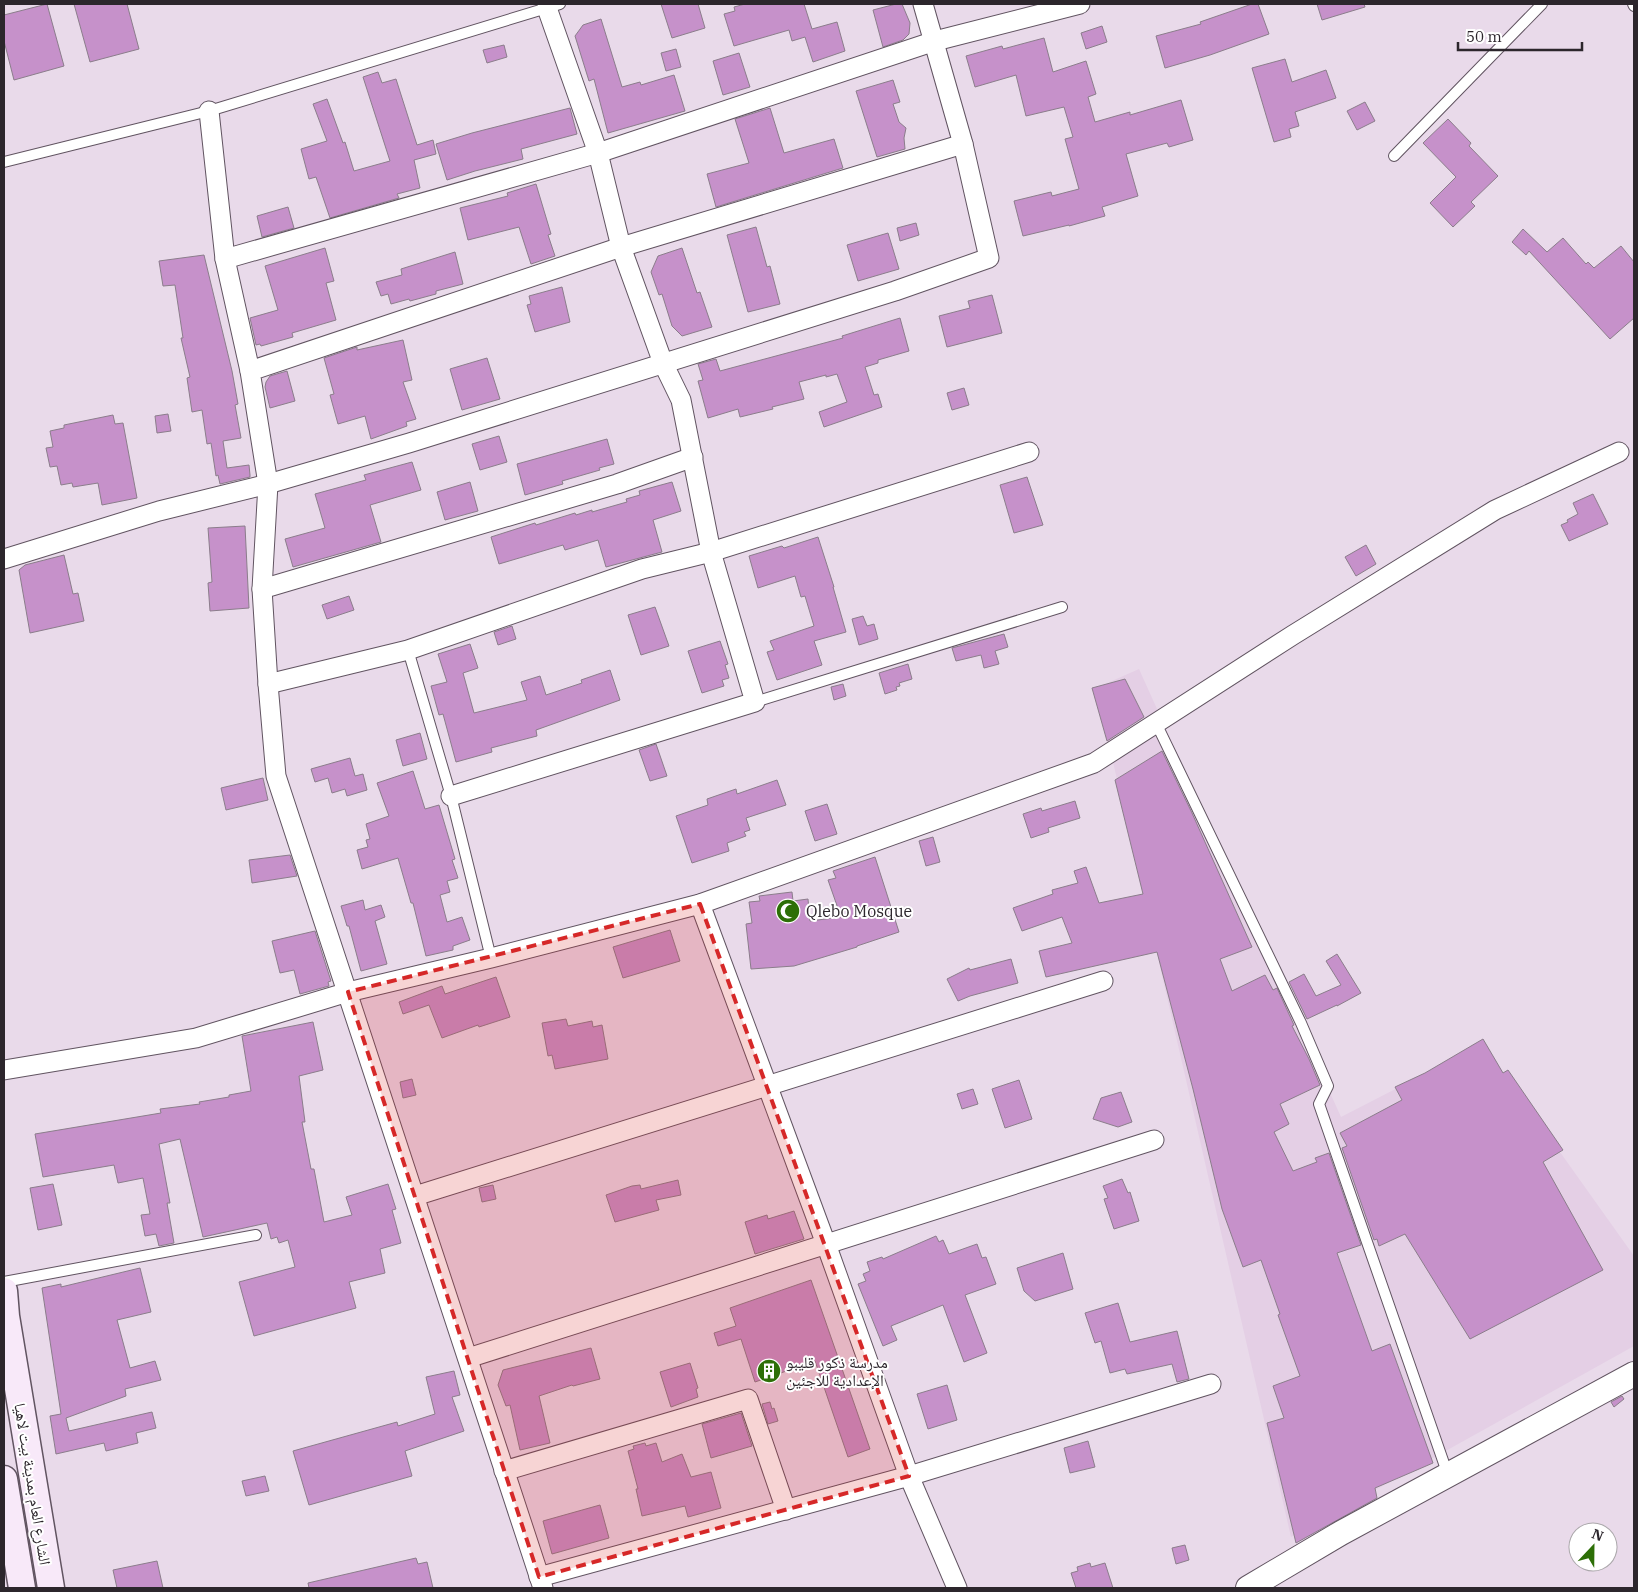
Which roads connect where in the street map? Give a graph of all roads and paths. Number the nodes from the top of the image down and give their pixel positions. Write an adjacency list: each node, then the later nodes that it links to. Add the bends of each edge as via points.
1 (923, 4): 5 (street)
2 (1080, 4): 5 (street)
3 (1542, 4): 9 (lane)
4 (554, 6): 6 (lane); 8 (street)
5 (935, 41): 7 (street); 8 (street)
6 (209, 111): 10 (lane); 12 (street)
7 (963, 144): 11 (street); 13 (street, via 989,258 895,291)
8 (598, 152): 11 (street); 12 (street)
9 (1394, 156)
10 (4, 162)
11 (621, 247): 13 (street); 14 (street)
12 (224, 259): 14 (street)
13 (663, 363): 17 (street, via 682,400); 18 (street)
14 (250, 371): 18 (street)
15 (1029, 452): 19 (street)
16 (1619, 452): 26 (street, via 1495,510)
17 (693, 457): 19 (street); 21 (street, via 617,484)
18 (268, 484): 20 (street, via 158,511); 21 (street)
19 (712, 552): 23 (street, via 642,569); 25 (street)
20 (4, 559)
21 (262, 589): 24 (street)
22 (1062, 607): 25 (lane)
23 (408, 650): 24 (street); 27 (lane)
24 (268, 684): 31 (street, via 276,776)
25 (755, 702): 27 (street)
26 (1156, 723): 28 (street, via 1094,763); 45 (lane, via 1297,1014 1328,1086 1319,1104)
27 (451, 796): 29 (lane)
28 (700, 904): 29 (street); 33 (street)
29 (491, 958): 31 (street)
30 (1103, 981): 33 (street)
31 (348, 992): 32 (street, via 196,1038); 35 (street)
32 (4, 1070)
33 (767, 1086): 35 (street); 37 (street)
34 (1154, 1140): 37 (street)
35 (415, 1196): 40 (street)
36 (256, 1235): 38 (lane)
37 (826, 1244): 40 (street); 44 (street)
38 (4, 1282)
39 (4, 1291): 50 (main road, الشارع العام بمدينة بيت لاهيا)
40 (468, 1358): 43 (street)
41 (1634, 1374): 45 (street)
42 (1211, 1384): 44 (street)
43 (504, 1471): 47 (street, via 748,1399); 48 (street)
44 (909, 1476): 47 (street); 51 (street)
45 (1448, 1476): 52 (street, via 1341,1533)
46 (4, 1479): 49 (main road)
47 (786, 1510): 48 (street)
48 (541, 1582)
49 (22, 1588)
50 (50, 1588)
51 (957, 1588)
52 (1248, 1588)

